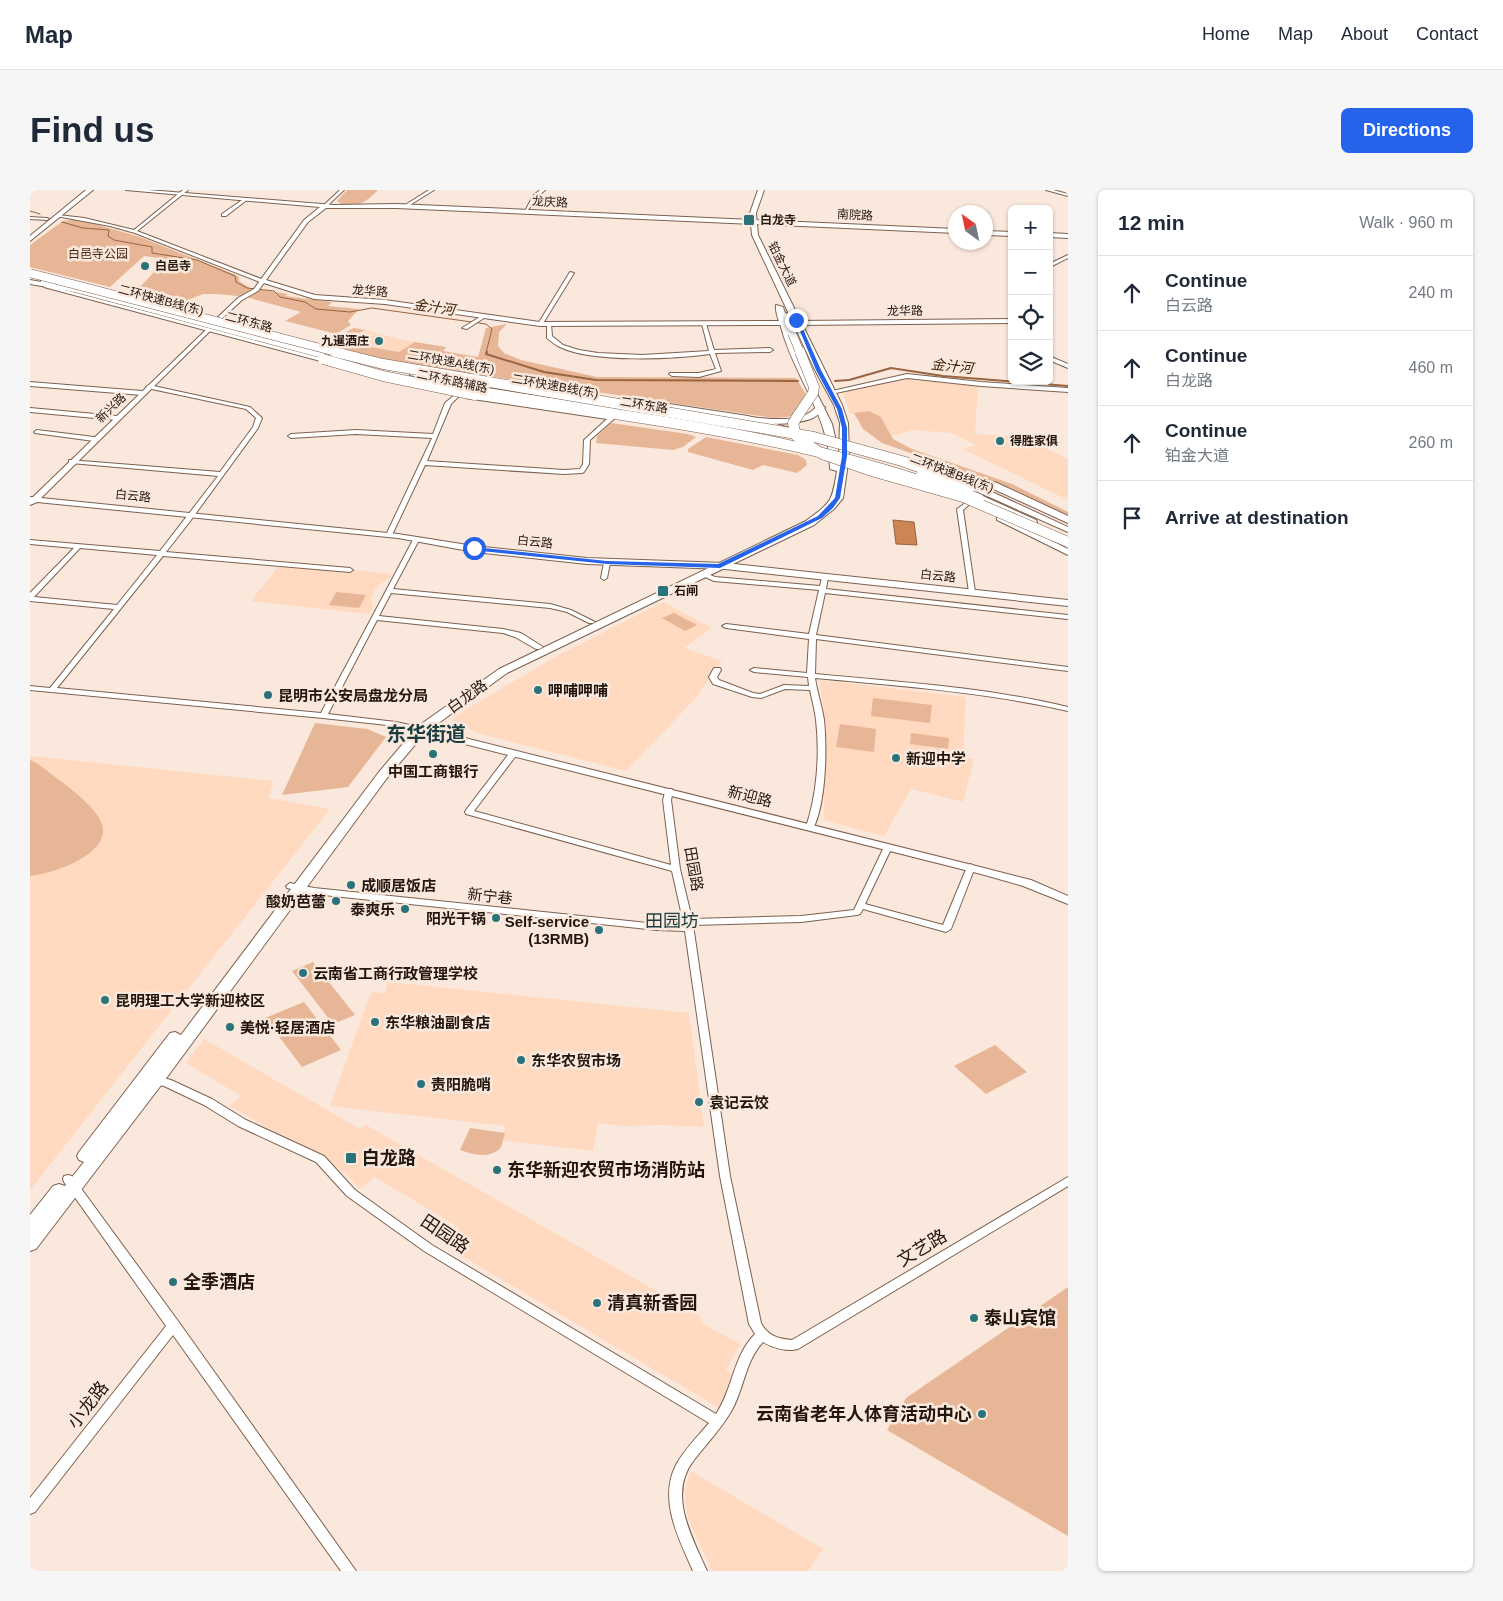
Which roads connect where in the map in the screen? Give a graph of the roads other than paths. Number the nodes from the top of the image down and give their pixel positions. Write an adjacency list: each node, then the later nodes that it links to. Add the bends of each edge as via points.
1 (84, 190): 19 (main road)
2 (90, 190): 17 (main road)
3 (129, 190): 10 (street, 龙庆路)
4 (342, 190): 13 (street)
5 (432, 190): 14 (street)
6 (543, 190): 15 (street, via 534,197)
7 (752, 190): 21 (main road)
8 (761, 190): 20 (main road, 铂金大道)
9 (1048, 190): 11 (street)
10 (184, 192): 12 (street, 龙庆路); 23 (street)
11 (1068, 195)
12 (246, 199): 13 (street, 龙庆路); 16 (street)
13 (325, 206): 14 (street, 龙庆路); 36 (street, via 306,221)
14 (404, 207): 15 (street, 龙庆路)
15 (525, 212): 21 (street, 龙庆路)
16 (224, 214)
17 (58, 216): 23 (street, 龙华路); 29 (main road)
18 (30, 218): 19 (street)
19 (47, 219): 24 (main road)
20 (753, 222): 21 (street, 龙庆路); 22 (street, 南院路); 32 (main road, 铂金大道)
21 (744, 228): 32 (main road, 铂金大道, via 755,256)
22 (948, 231)
23 (134, 232): 36 (street, 龙华路)
24 (30, 233)
25 (993, 233): 26 (street)
26 (1008, 234)
27 (1053, 235): 28 (street)
28 (1068, 236)
29 (30, 238)
30 (1068, 256): 31 (street)
31 (1053, 264)
32 (767, 268): 39 (main road, 铂金大道); 44 (main road, 铂金大道)
33 (572, 273): 45 (street)
34 (30, 276): 35 (street, 二环东路辅路); 37 (street, 二环东路辅路); 38 (main road, 二环东路); 51 (main road, 二环快速B线(东)); 52 (main road, 二环快速A线(东), bridge)
35 (66, 280): 38 (street); 40 (street, 二环东路辅路)
36 (262, 281): 40 (street); 41 (street, 龙华路, via 314,297 385,302)
37 (46, 286): 38 (street); 49 (street, 二环东路辅路)
38 (92, 292): 57 (main road, 二环东路, via 331,355); 66 (main road, 二环东路, via 404,378)
39 (782, 313): 43 (main road, 铂金大道); 90 (main road, bridge, via 814,387 793,423 796,436 809,448 867,470 963,497)
40 (218, 320): 58 (street, 二环东路辅路)
41 (479, 320): 45 (street, 龙华路); 48 (street)
42 (1008, 321): 44 (street, 龙华路)
43 (783, 323): 47 (street, 龙华路); 65 (main road, 铂金大道, via 794,356)
44 (798, 323): 64 (main road, 铂金大道)
45 (540, 324): 46 (street, 龙华路)
46 (550, 324): 47 (street, 龙华路); 53 (street, via 548,332 553,341 581,353 606,356)
47 (704, 324): 53 (street)
48 (465, 328)
49 (208, 330): 60 (street, 新兴路); 63 (street, 二环东路辅路)
50 (770, 350): 53 (street)
51 (297, 351): 68 (main road, bridge, via 383,376 475,395); 90 (main road, 二环快速B线(东), bridge, via 407,375 818,445 940,482)
52 (327, 351): 72 (main road, bridge); 87 (main road, 二环快速A线(东), bridge, via 435,374 764,427 834,442 953,478)
53 (712, 352): 56 (street, via 719,370 699,375)
54 (1053, 360): 55 (street)
55 (1068, 366)
56 (672, 374)
57 (422, 375): 58 (main road); 69 (main road, 二环东路, via 481,390)
58 (476, 383): 70 (street, 二环东路辅路)
59 (30, 384): 62 (street)
60 (150, 386): 62 (street, 新兴路); 83 (street, via 237,404 255,412 259,418 256,427)
61 (1068, 390): 64 (street, via 907,376)
62 (142, 394): 71 (street, 新兴路)
63 (457, 395): 66 (street, 二环东路辅路); 75 (street, via 448,403)
64 (833, 395): 65 (main road, via 828,403); 78 (main road, 白龙路, via 844,423)
65 (819, 404): 72 (street, via 815,414 797,419); 77 (main road, 白龙路)
66 (549, 407): 68 (main road); 69 (main road, 二环东路)
67 (30, 410): 71 (street)
68 (576, 410): 69 (main road)
69 (615, 414): 79 (street); 82 (street, via 587,440 586,464 582,471); 90 (main road, 二环东路, bridge, via 769,435 862,457 964,492); 93 (main road, 二环东路, bridge, via 766,438 866,462 972,501)
70 (680, 415): 72 (street); 77 (street, 二环东路辅路)
71 (117, 418): 76 (street, 新兴路)
72 (751, 420): 77 (main road)
73 (37, 432): 76 (street)
74 (291, 436): 75 (street, via 356,432)
75 (435, 436): 82 (street)
76 (94, 439): 81 (street, 新兴路)
77 (834, 442): 78 (street, 二环东路辅路); 79 (main road, 白龙路)
78 (845, 445): 79 (main road, 白龙路); 80 (street, 二环东路辅路)
79 (840, 459): 85 (street, via 914,481); 97 (main road, 白龙路, via 838,498 831,507 810,523)
80 (896, 459): 87 (street, 二环东路辅路, via 970,484); 87 (main road, via 1001,488)
81 (71, 461): 83 (street); 84 (street, 新兴路)
82 (423, 463): 88 (street)
83 (221, 474): 86 (street)
84 (32, 500): 86 (street, 白云路)
85 (968, 502): 94 (street); 103 (street, via 960,509)
86 (191, 514): 88 (street, 白云路); 95 (street)
87 (1068, 527)
88 (389, 535): 89 (street, 白云路)
89 (416, 540): 96 (street, 白云路); 102 (street)
90 (1068, 541)
91 (30, 542): 92 (street)
92 (78, 547): 95 (street); 104 (street)
93 (1068, 548)
94 (1068, 552)
95 (160, 554): 98 (street); 106 (street)
96 (607, 563): 97 (street, 白云路); 100 (street)
97 (710, 569): 99 (street, 白云路); 101 (street, via 714,579); 109 (main road, 白龙路); 122 (main road, 白龙路, via 503,671)
98 (350, 570)
99 (825, 576): 101 (street); 103 (street, 白云路)
100 (604, 578)
101 (822, 589): 107 (street); 111 (street)
102 (388, 590): 108 (street); 109 (street, via 550,606)
103 (972, 592): 105 (street, 白云路)
104 (30, 598): 106 (street)
105 (1068, 603)
106 (119, 607): 119 (street)
107 (1068, 616)
108 (374, 618): 112 (street, via 503,631); 121 (street)
109 (591, 622): 112 (main road, 白龙路)
110 (726, 626): 111 (street)
111 (813, 637): 113 (street); 116 (street)
112 (539, 647): 122 (main road, 白龙路, via 478,679)
113 (1068, 669)
114 (717, 670): 118 (street, via 713,678 716,682 752,695 762,696 784,687)
115 (754, 670): 116 (street)
116 (810, 674): 118 (street); 120 (street, via 1030,700)
117 (30, 688): 119 (street)
118 (812, 688): 125 (street, via 820,721 820,751 816,812)
119 (52, 690): 121 (street)
120 (1068, 709)
121 (323, 716): 122 (street)
122 (418, 729): 123 (street, 新迎路); 129 (main road, 白龙路)
123 (514, 753): 124 (street, 新迎路); 128 (street, via 469,812)
124 (669, 791): 125 (street, 新迎路); 128 (street, 田园路, via 667,800)
125 (810, 827): 126 (street, 新迎路)
126 (888, 847): 127 (street, 新迎路); 131 (street)
127 (971, 867): 130 (street, 新迎路); 131 (street, via 946,929)
128 (676, 869): 132 (street, 田园路)
129 (294, 887): 132 (street, 新宁巷, via 657,928); 133 (main road, 白龙路); 135 (main road, 白龙路)
130 (1068, 900)
131 (861, 906): 132 (street, 新宁巷, via 857,912 801,919)
132 (688, 925): 139 (street, 田园路, via 725,1176 756,1324)
133 (156, 1080): 135 (main road, 白龙路); 140 (street, 田园路, via 208,1102 242,1123 320,1159 351,1193 428,1248)
134 (1068, 1181): 139 (street, 文艺路, via 794,1345 781,1345)
135 (71, 1183): 136 (main road, 白龙路); 137 (main road, 白龙路); 138 (street)
136 (30, 1228)
137 (30, 1244)
138 (174, 1325): 141 (street, 小龙路); 142 (street)
139 (762, 1335): 140 (street, via 754,1341 738,1374 730,1402)
140 (717, 1421): 143 (street, via 680,1470 676,1488 676,1509)
141 (30, 1508)
142 (349, 1571)
143 (700, 1571)

